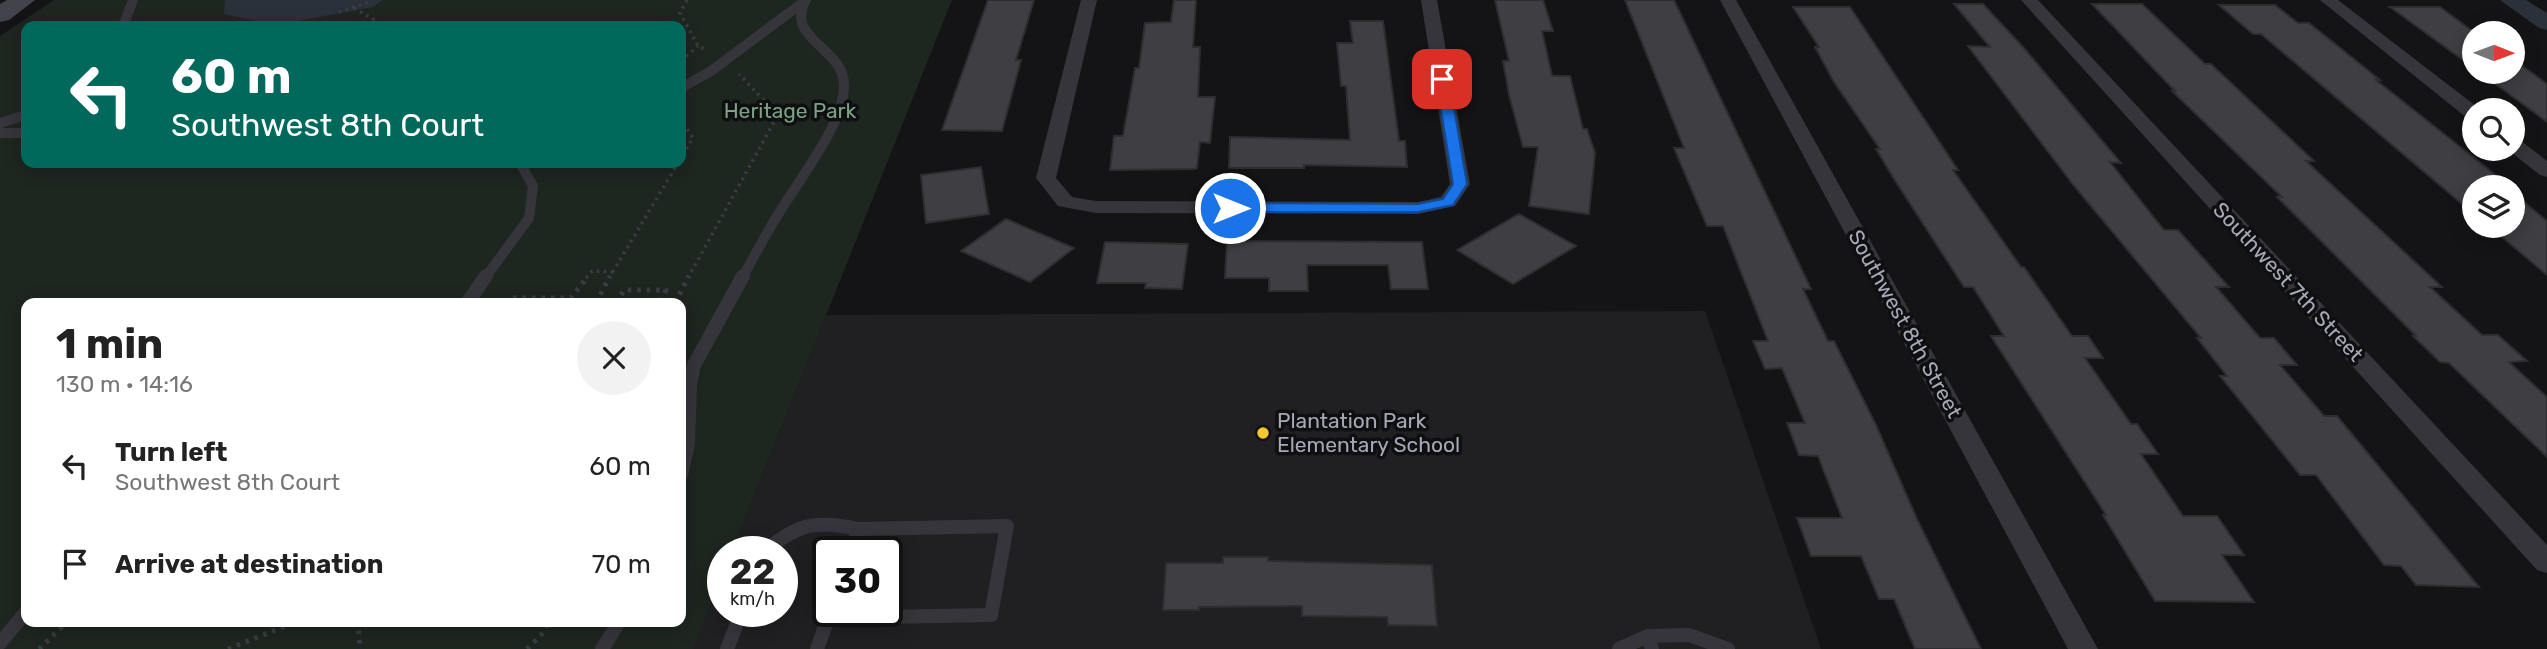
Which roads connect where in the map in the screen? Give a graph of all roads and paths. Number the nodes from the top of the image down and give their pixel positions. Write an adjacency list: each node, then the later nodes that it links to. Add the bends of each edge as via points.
1 (23, 0): 13 (main road)
2 (133, 0): 15 (lane)
3 (687, 0): 16 (path, via 680,13)
4 (806, 0): 22 (lane); 41 (lane, via 799,8 798,21 830,52 842,75 844,97 813,162 785,202 693,368)
5 (1088, 0): 6 (street, via 1046,178 1065,202 1096,207 1418,208 1448,202 1460,184)
6 (1429, 0)
7 (1727, 0): 66 (street, Southwest 8th Street)
8 (2029, 0): 45 (street, Southwest 7th Street)
9 (2328, 0): 23 (street)
10 (369, 2): 11 (path)
11 (353, 8): 12 (path); 14 (path)
12 (339, 12)
13 (0, 15)
14 (374, 20)
15 (125, 21)
16 (684, 21)
17 (686, 24): 18 (path)
18 (698, 46): 19 (path); 20 (path)
19 (708, 51)
20 (686, 57)
21 (737, 72): 40 (path, via 772,109 774,122)
22 (686, 85)
23 (2462, 105)
24 (21, 117): 25 (lane)
25 (0, 123)
26 (686, 128): 29 (path, via 693,138)
27 (21, 132): 28 (lane)
28 (0, 133)
29 (686, 150)
30 (2525, 154): 33 (street)
31 (523, 168): 35 (lane, via 533,186 528,218)
32 (675, 168): 34 (path)
33 (2547, 171)
34 (613, 272): 36 (path, via 592,271 571,298); 37 (path)
35 (471, 298)
36 (513, 298)
37 (599, 298)
38 (619, 298): 39 (path, via 624,290 666,290)
39 (662, 298)
40 (677, 298)
41 (686, 452)
42 (859, 528): 43 (lane, via 826,522 797,526); 44 (lane); 46 (lane, via 1007,526 991,615)
43 (784, 536)
44 (856, 536)
45 (2547, 563)
46 (903, 614)
47 (21, 618): 56 (lane)
48 (62, 627): 57 (path)
49 (283, 627): 58 (path)
50 (358, 627): 59 (path)
51 (546, 627): 60 (path)
52 (616, 627): 61 (lane)
53 (736, 627): 62 (lane)
54 (825, 627): 63 (lane)
55 (1650, 642): 64 (lane); 65 (lane, via 1689,635)
56 (0, 643)
57 (39, 649)
58 (228, 649)
59 (360, 649)
60 (527, 649)
61 (601, 649)
62 (727, 649)
63 (817, 649)
64 (1619, 649)
65 (1728, 649)
66 (2083, 649)

